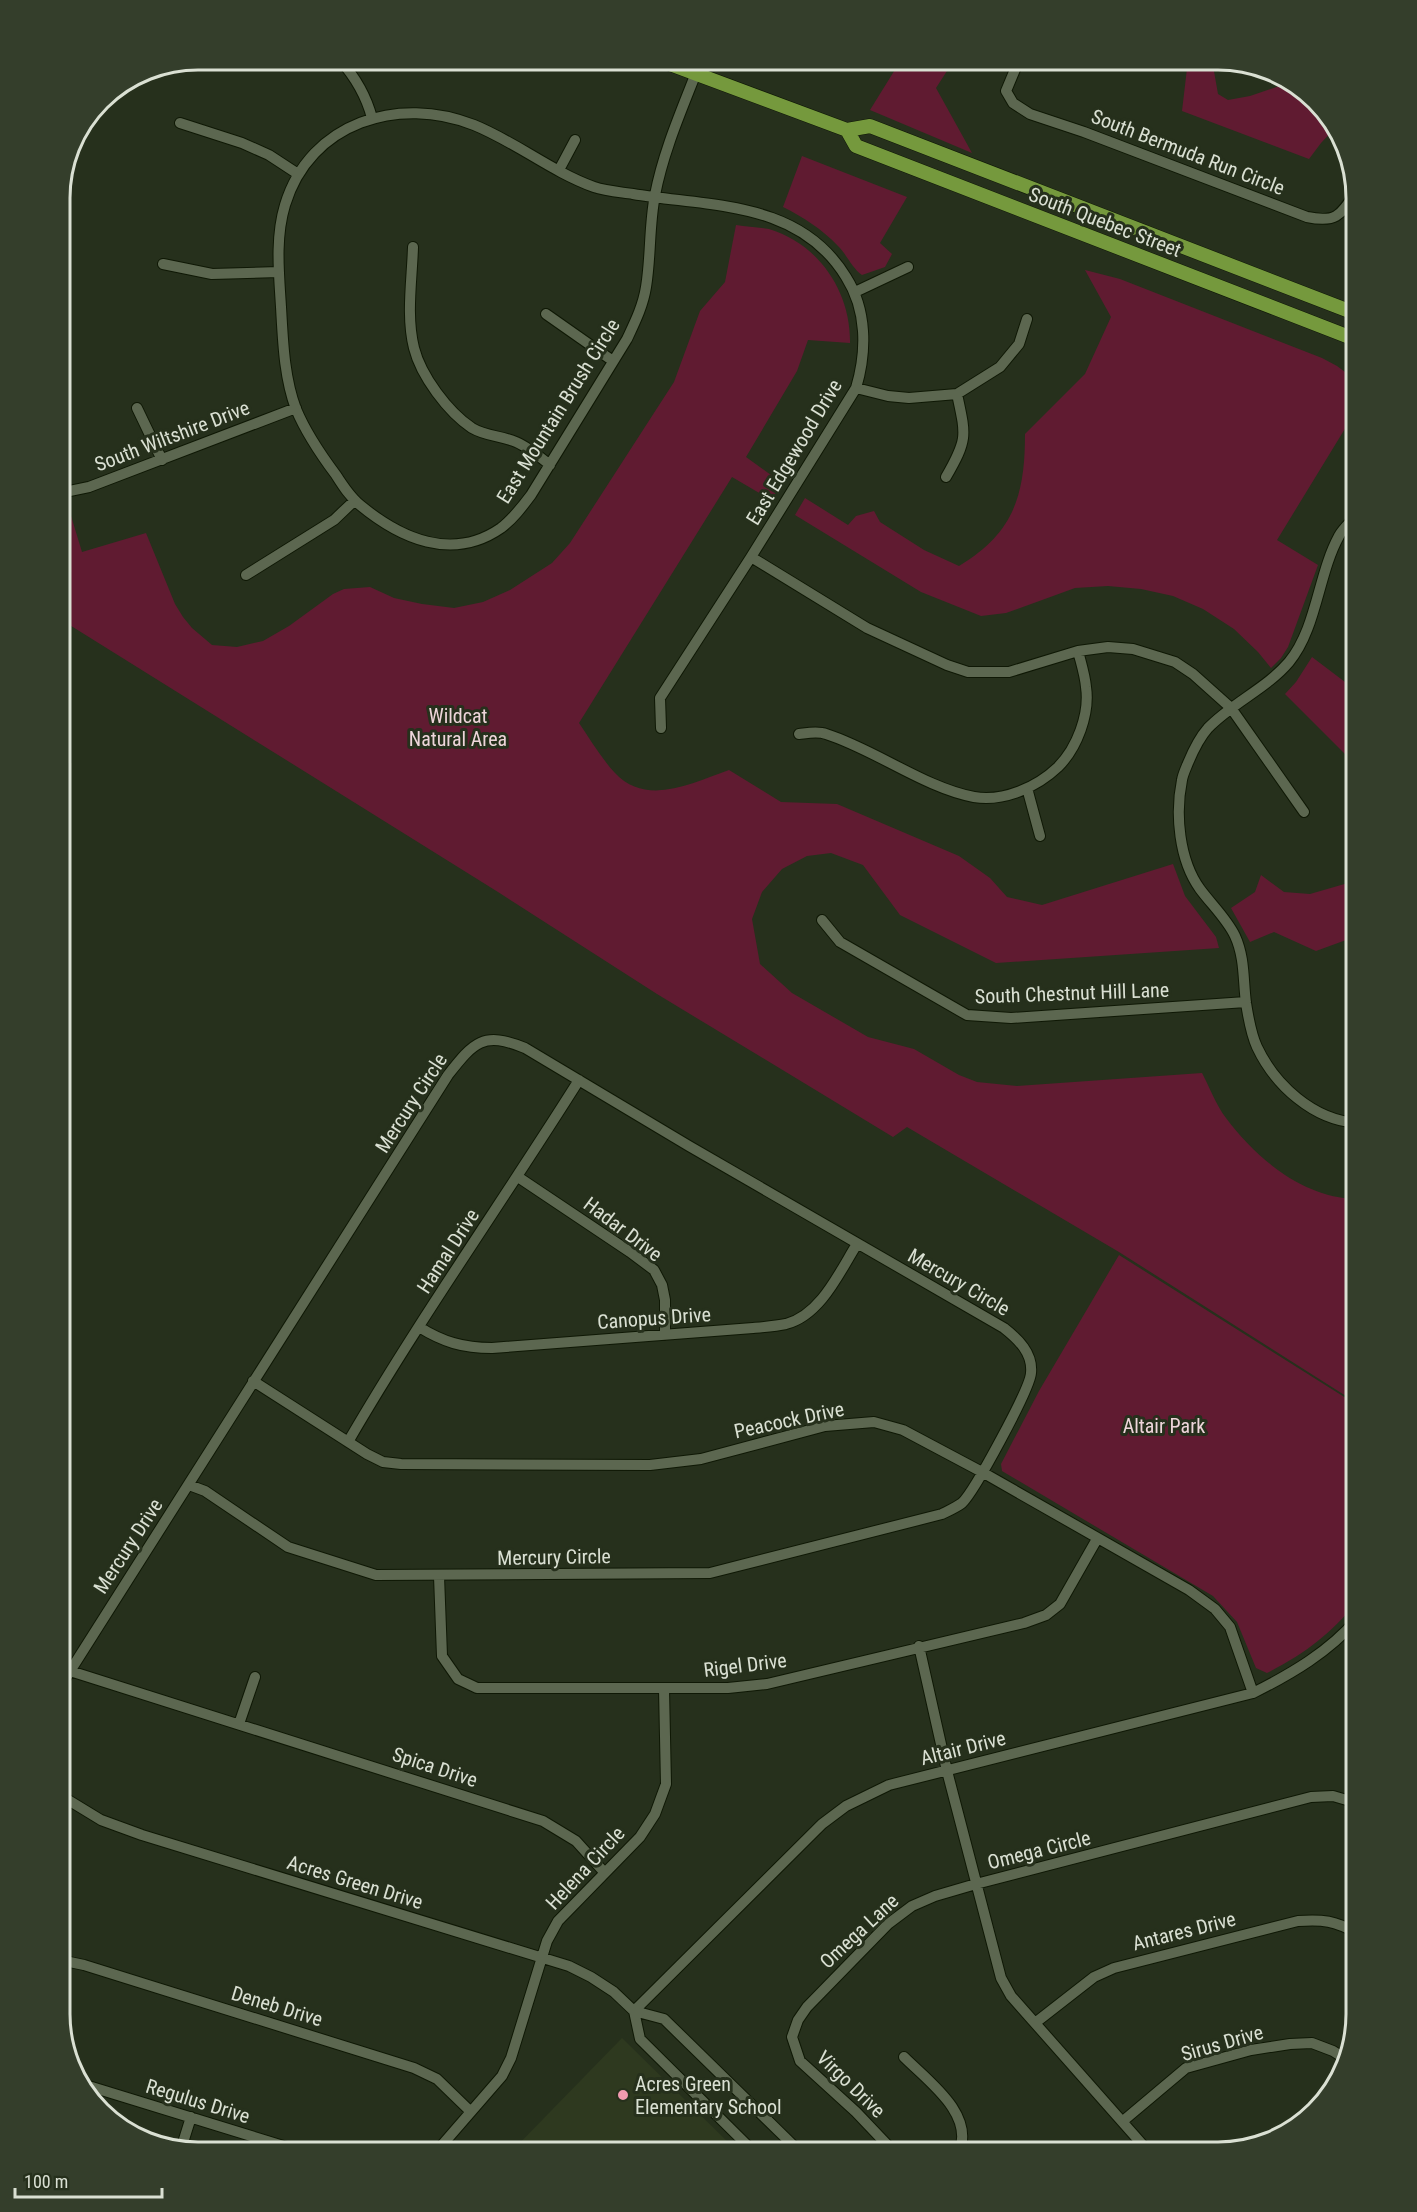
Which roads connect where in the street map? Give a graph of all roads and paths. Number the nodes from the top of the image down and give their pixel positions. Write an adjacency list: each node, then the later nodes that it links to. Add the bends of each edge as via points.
1 (349, 70): 6 (street, via 366,97)
2 (685, 70): 5 (main road, South Quebec Street)
3 (698, 70): 5 (street, East Mountain Brush Circle)
4 (1014, 71): 13 (street, South Bermuda Run Circle, via 1006,91 1013,103 1030,114 1307,217 1335,218)
5 (696, 75): 8 (main road, South Quebec Street); 12 (street, East Mountain Brush Circle, via 682,104)
6 (372, 118): 10 (street, East Mountain Brush Circle, via 394,113 445,115 476,126); 11 (street, East Mountain Brush Circle, via 333,138)
7 (180, 123): 11 (street, via 242,143)
8 (848, 130): 19 (main road, South Quebec Street, via 870,126); 22 (main road, South Quebec Street, via 856,146)
9 (576, 140): 10 (street)
10 (560, 170): 12 (street, East Mountain Brush Circle, via 596,188)
11 (298, 174): 17 (street, East Mountain Brush Circle, via 285,203)
12 (654, 198): 18 (street, East Edgewood Drive, via 750,211 791,225 829,254); 23 (street, East Mountain Brush Circle, via 646,288 640,312)
13 (1346, 207)
14 (413, 248): 29 (street, via 410,320 414,349 426,376 456,415 473,428 516,442)
15 (163, 264): 17 (street, via 212,274)
16 (908, 267): 18 (street)
17 (279, 272): 27 (street, East Mountain Brush Circle, via 283,348)
18 (855, 292): 24 (street, East Edgewood Drive, via 862,318 863,347)
19 (1346, 310)
20 (546, 314): 23 (street)
21 (1027, 319): 25 (street, via 1019,344 1000,368)
22 (1346, 335)
23 (614, 361): 29 (street, East Mountain Brush Circle)
24 (856, 388): 25 (street, via 909,398); 34 (street, East Edgewood Drive)
25 (957, 394): 30 (street, via 964,433 961,450)
26 (137, 408): 28 (street)
27 (296, 408): 28 (street, South Wiltshire Drive); 32 (street, East Mountain Brush Circle, via 315,445)
28 (162, 460): 31 (street, South Wiltshire Drive)
29 (550, 465): 32 (street, East Mountain Brush Circle, via 517,513 500,529 458,545 436,545 405,535 382,524)
30 (946, 477)
31 (71, 491)
32 (354, 501): 35 (street, via 334,520)
33 (1346, 528): 37 (street, via 1329,559 1303,639 1289,662)
34 (751, 557): 36 (street, via 867,628 968,672 1009,672); 38 (street, East Edgewood Drive, via 660,698)
35 (246, 575)
36 (1078, 651): 37 (street, via 1133,649 1175,662); 40 (street, via 1087,689 1077,739 1066,758)
37 (1232, 708): 41 (street); 44 (street, via 1207,729 1185,770 1180,831 1185,859 1198,886 1235,935 1242,954)
38 (661, 728)
39 (799, 734): 40 (street, via 825,733 976,797 1003,796)
40 (1028, 788): 42 (street)
41 (1304, 812)
42 (1040, 836)
43 (822, 920): 44 (street, South Chestnut Hill Lane, via 840,942 967,1015 1011,1018)
44 (1246, 1002): 46 (street, via 1256,1044 1269,1070 1309,1106)
45 (579, 1080): 47 (street, Hamal Drive); 48 (street, Mercury Circle); 51 (street, Mercury Circle, via 508,1041 490,1039 469,1048)
46 (1346, 1121)
47 (518, 1177): 49 (street, Hamal Drive); 50 (street, Hadar Drive, via 654,1270 665,1300)
48 (857, 1244): 50 (street, Canopus Drive, via 816,1305 788,1323); 53 (street, Mercury Circle, via 1021,1341 1032,1372 1028,1386)
49 (419, 1327): 50 (street, Canopus Drive, via 437,1338 471,1348); 52 (street, Hamal Drive)
50 (665, 1335)
51 (253, 1381): 52 (street, Peacock Drive); 54 (street, Mercury Circle)
52 (348, 1442): 53 (street, Peacock Drive, via 383,1462 401,1464 650,1465 701,1459 825,1426 874,1422 903,1431)
53 (982, 1472): 55 (street, Peacock Drive); 56 (street, Mercury Circle, via 963,1503 942,1514 710,1573)
54 (189, 1485): 56 (street, Mercury Circle, via 205,1491 288,1547 376,1575); 59 (street, Mercury Drive)
55 (1097, 1539): 58 (street, Rigel Drive, via 1060,1604 1046,1615); 62 (street, Peacock Drive, via 1189,1590 1215,1609 1230,1627)
56 (439, 1576): 61 (street, Rigel Drive, via 442,1656 458,1679 477,1688)
57 (1346, 1632): 62 (street, Altair Drive, via 1286,1676)
58 (919, 1647): 61 (street, Rigel Drive, via 768,1684); 64 (street)
59 (70, 1671): 63 (street, Spica Drive)
60 (255, 1677): 63 (street)
61 (664, 1689): 67 (street, Helena Circle, via 666,1784 660,1804 640,1837)
62 (1252, 1693): 64 (street, Altair Drive)
63 (239, 1724): 67 (street, Spica Drive, via 543,1821 576,1841)
64 (948, 1771): 68 (street); 72 (street, Altair Drive, via 889,1785 846,1806 822,1824)
65 (1346, 1800): 68 (street, Omega Circle, via 1311,1797)
66 (70, 1802): 70 (street, Acres Green Drive, via 101,1820 142,1835)
67 (604, 1872): 70 (street, Helena Circle, via 558,1921)
68 (976, 1884): 73 (street, Omega Circle, via 1001,1978); 74 (street, Omega Lane, via 912,1906 888,1924 807,2007)
69 (1346, 1928): 73 (street, Antares Drive, via 1335,1922 1298,1921 1114,1968 1094,1977)
70 (542, 1959): 72 (street, Acres Green Drive, via 591,1977); 78 (street, Helena Circle, via 511,2058 502,2076)
71 (70, 1962): 78 (street, Deneb Drive, via 414,2068 436,2079)
72 (634, 2011): 84 (street, via 640,2039); 85 (street, Acres Green Drive, via 664,2019)
73 (1035, 2023): 80 (street, Omega Circle)
74 (792, 2037): 86 (street, Virgo Drive, via 800,2061)
75 (1340, 2055): 80 (street, Sirus Drive, via 1312,2043 1290,2044 1186,2068)
76 (904, 2057): 87 (street, via 947,2100 961,2121)
77 (94, 2088): 79 (street, Regulus Drive)
78 (470, 2111): 83 (street, Helena Circle)
79 (191, 2117): 81 (street); 82 (street, Regulus Drive)
80 (1123, 2121): 88 (street, Omega Circle)
81 (184, 2140)
82 (268, 2141)
83 (445, 2141)
84 (743, 2142)
85 (789, 2142)
86 (884, 2142)
87 (963, 2142)
88 (1141, 2142)

